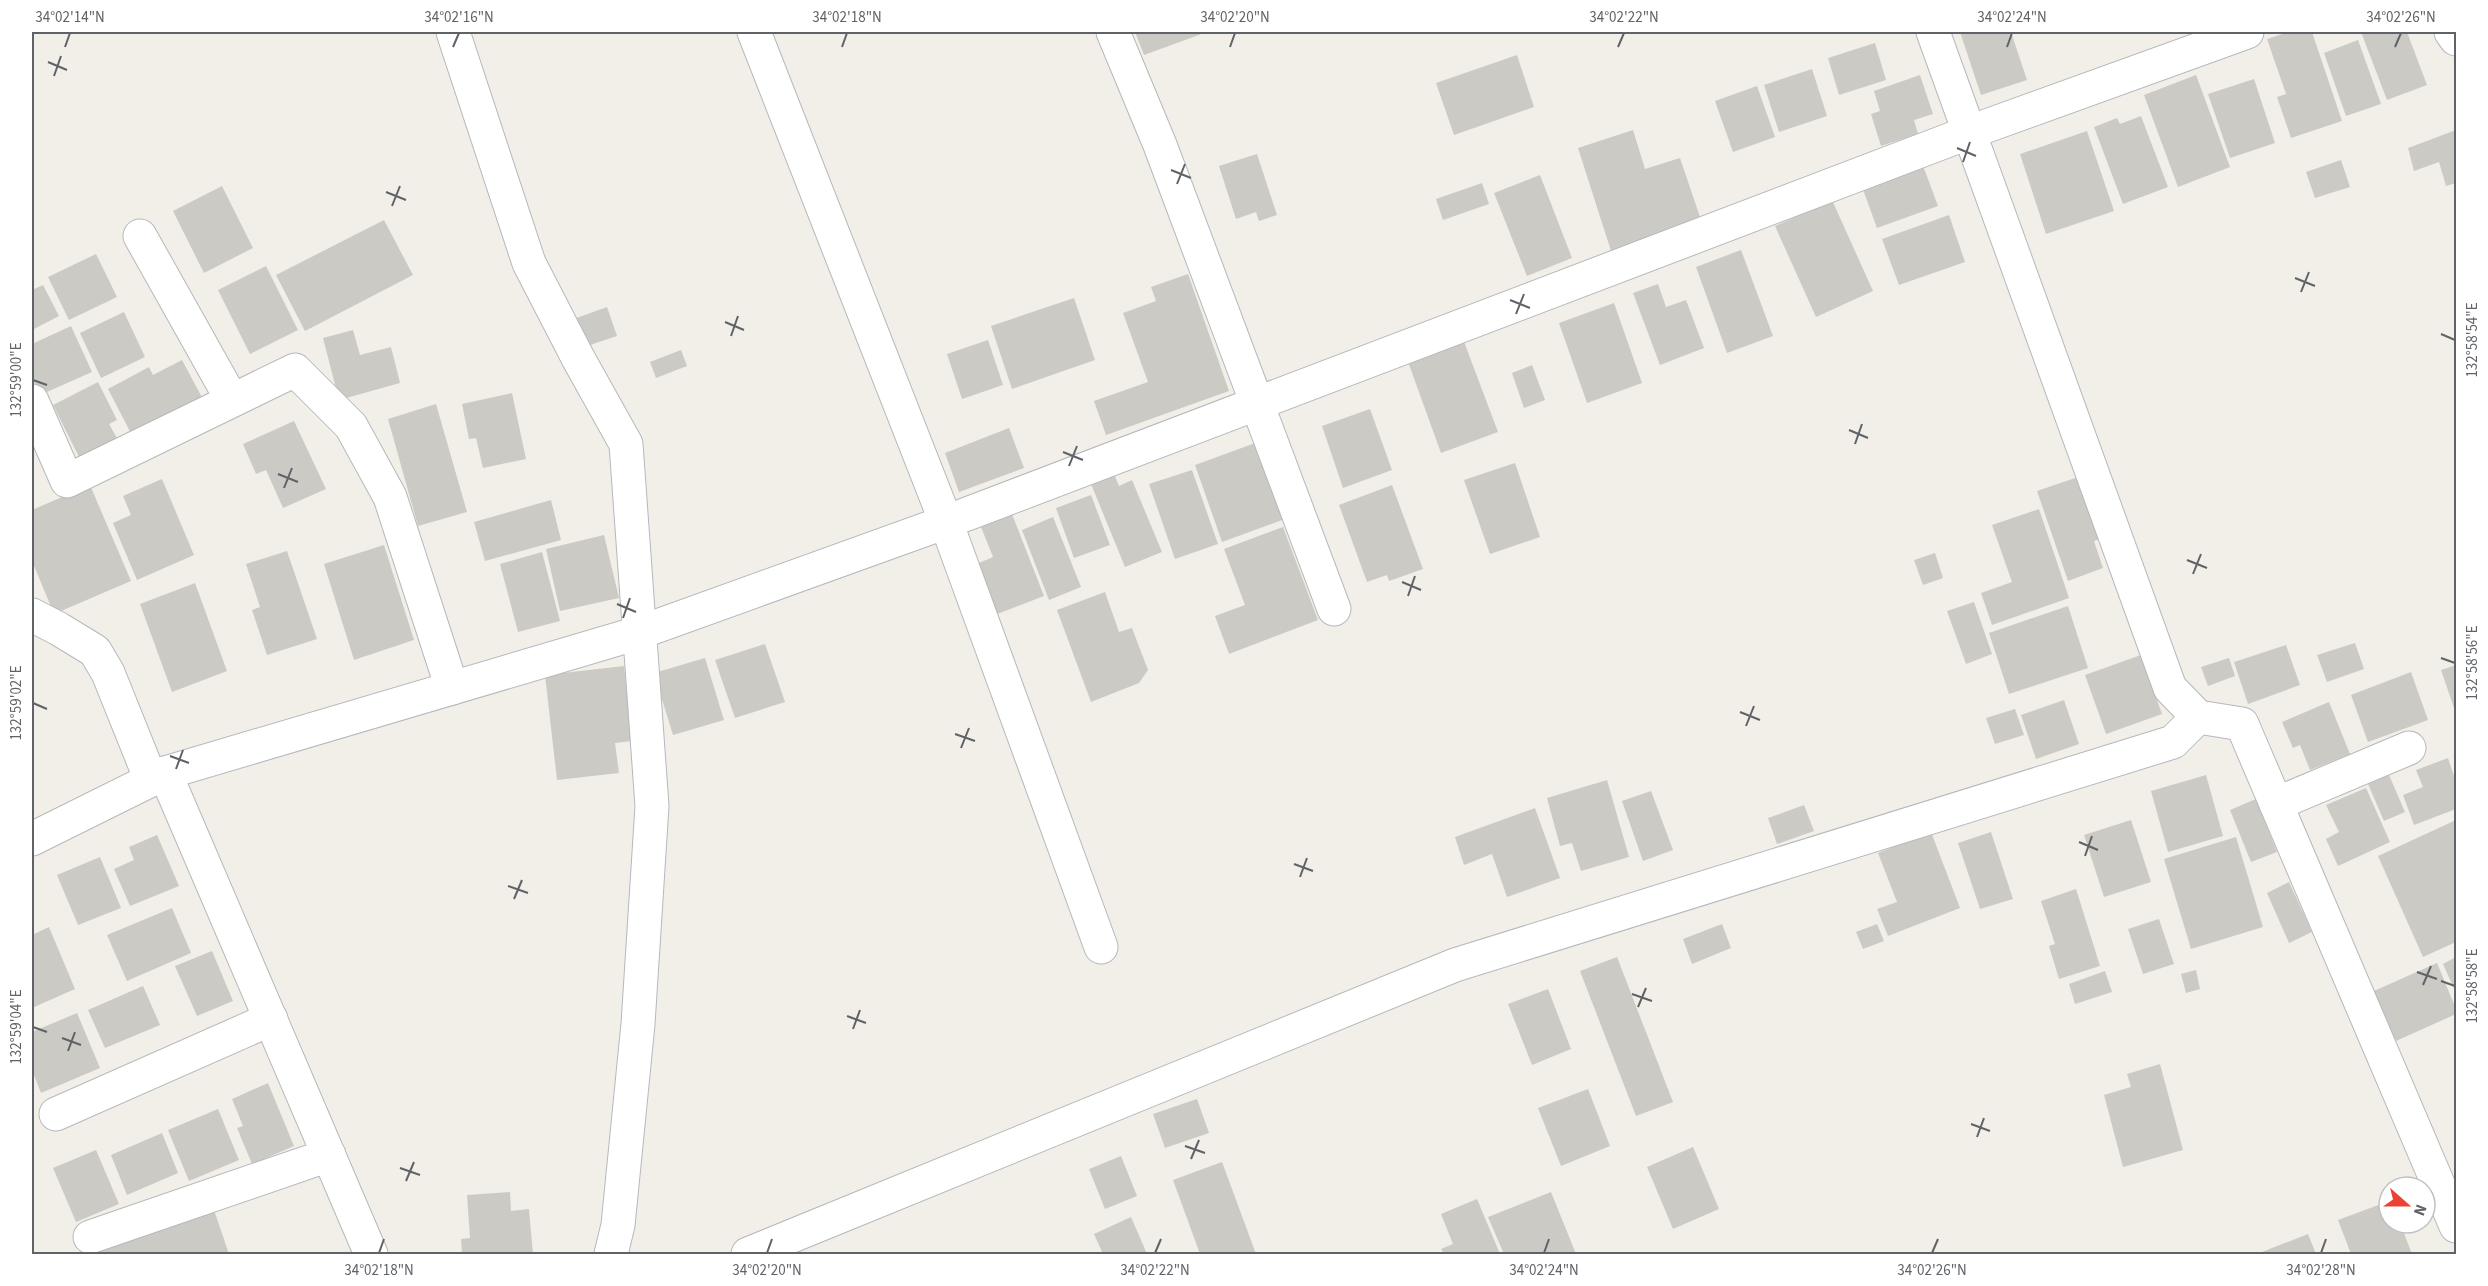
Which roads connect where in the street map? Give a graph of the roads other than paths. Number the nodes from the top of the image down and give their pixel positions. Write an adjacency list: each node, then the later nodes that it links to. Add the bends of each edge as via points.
1 (453, 32): 16 (street, via 529,263 626,444)
2 (754, 32): 13 (street)
3 (1113, 32): 12 (street, via 1160,145)
4 (1933, 32): 8 (street)
5 (2247, 32): 8 (street)
6 (2451, 32): 7 (street)
7 (2457, 39)
8 (1970, 132): 12 (street); 18 (street, via 2170,688)
9 (140, 236): 10 (street)
10 (232, 400): 11 (street, via 67,481); 17 (street, via 295,370 351,426 390,497)
11 (32, 401)
12 (1256, 404): 13 (street); 14 (street)
13 (946, 522): 16 (street); 23 (street)
14 (1334, 609)
15 (32, 615): 20 (street, via 95,651)
16 (638, 633): 17 (street); 30 (street, via 652,806 638,1024 618,1225)
17 (452, 688): 20 (street)
18 (2198, 717): 21 (street, via 2242,724); 31 (street, via 2173,742 1455,965)
19 (2409, 748): 21 (street)
20 (158, 777): 22 (street); 24 (street)
21 (2276, 804): 27 (street)
22 (32, 839)
23 (1101, 947)
24 (270, 1019): 25 (street); 26 (street)
25 (56, 1114)
26 (329, 1155): 28 (street); 29 (street)
27 (2457, 1226)
28 (90, 1236)
29 (371, 1254)
30 (611, 1254)
31 (748, 1254)

